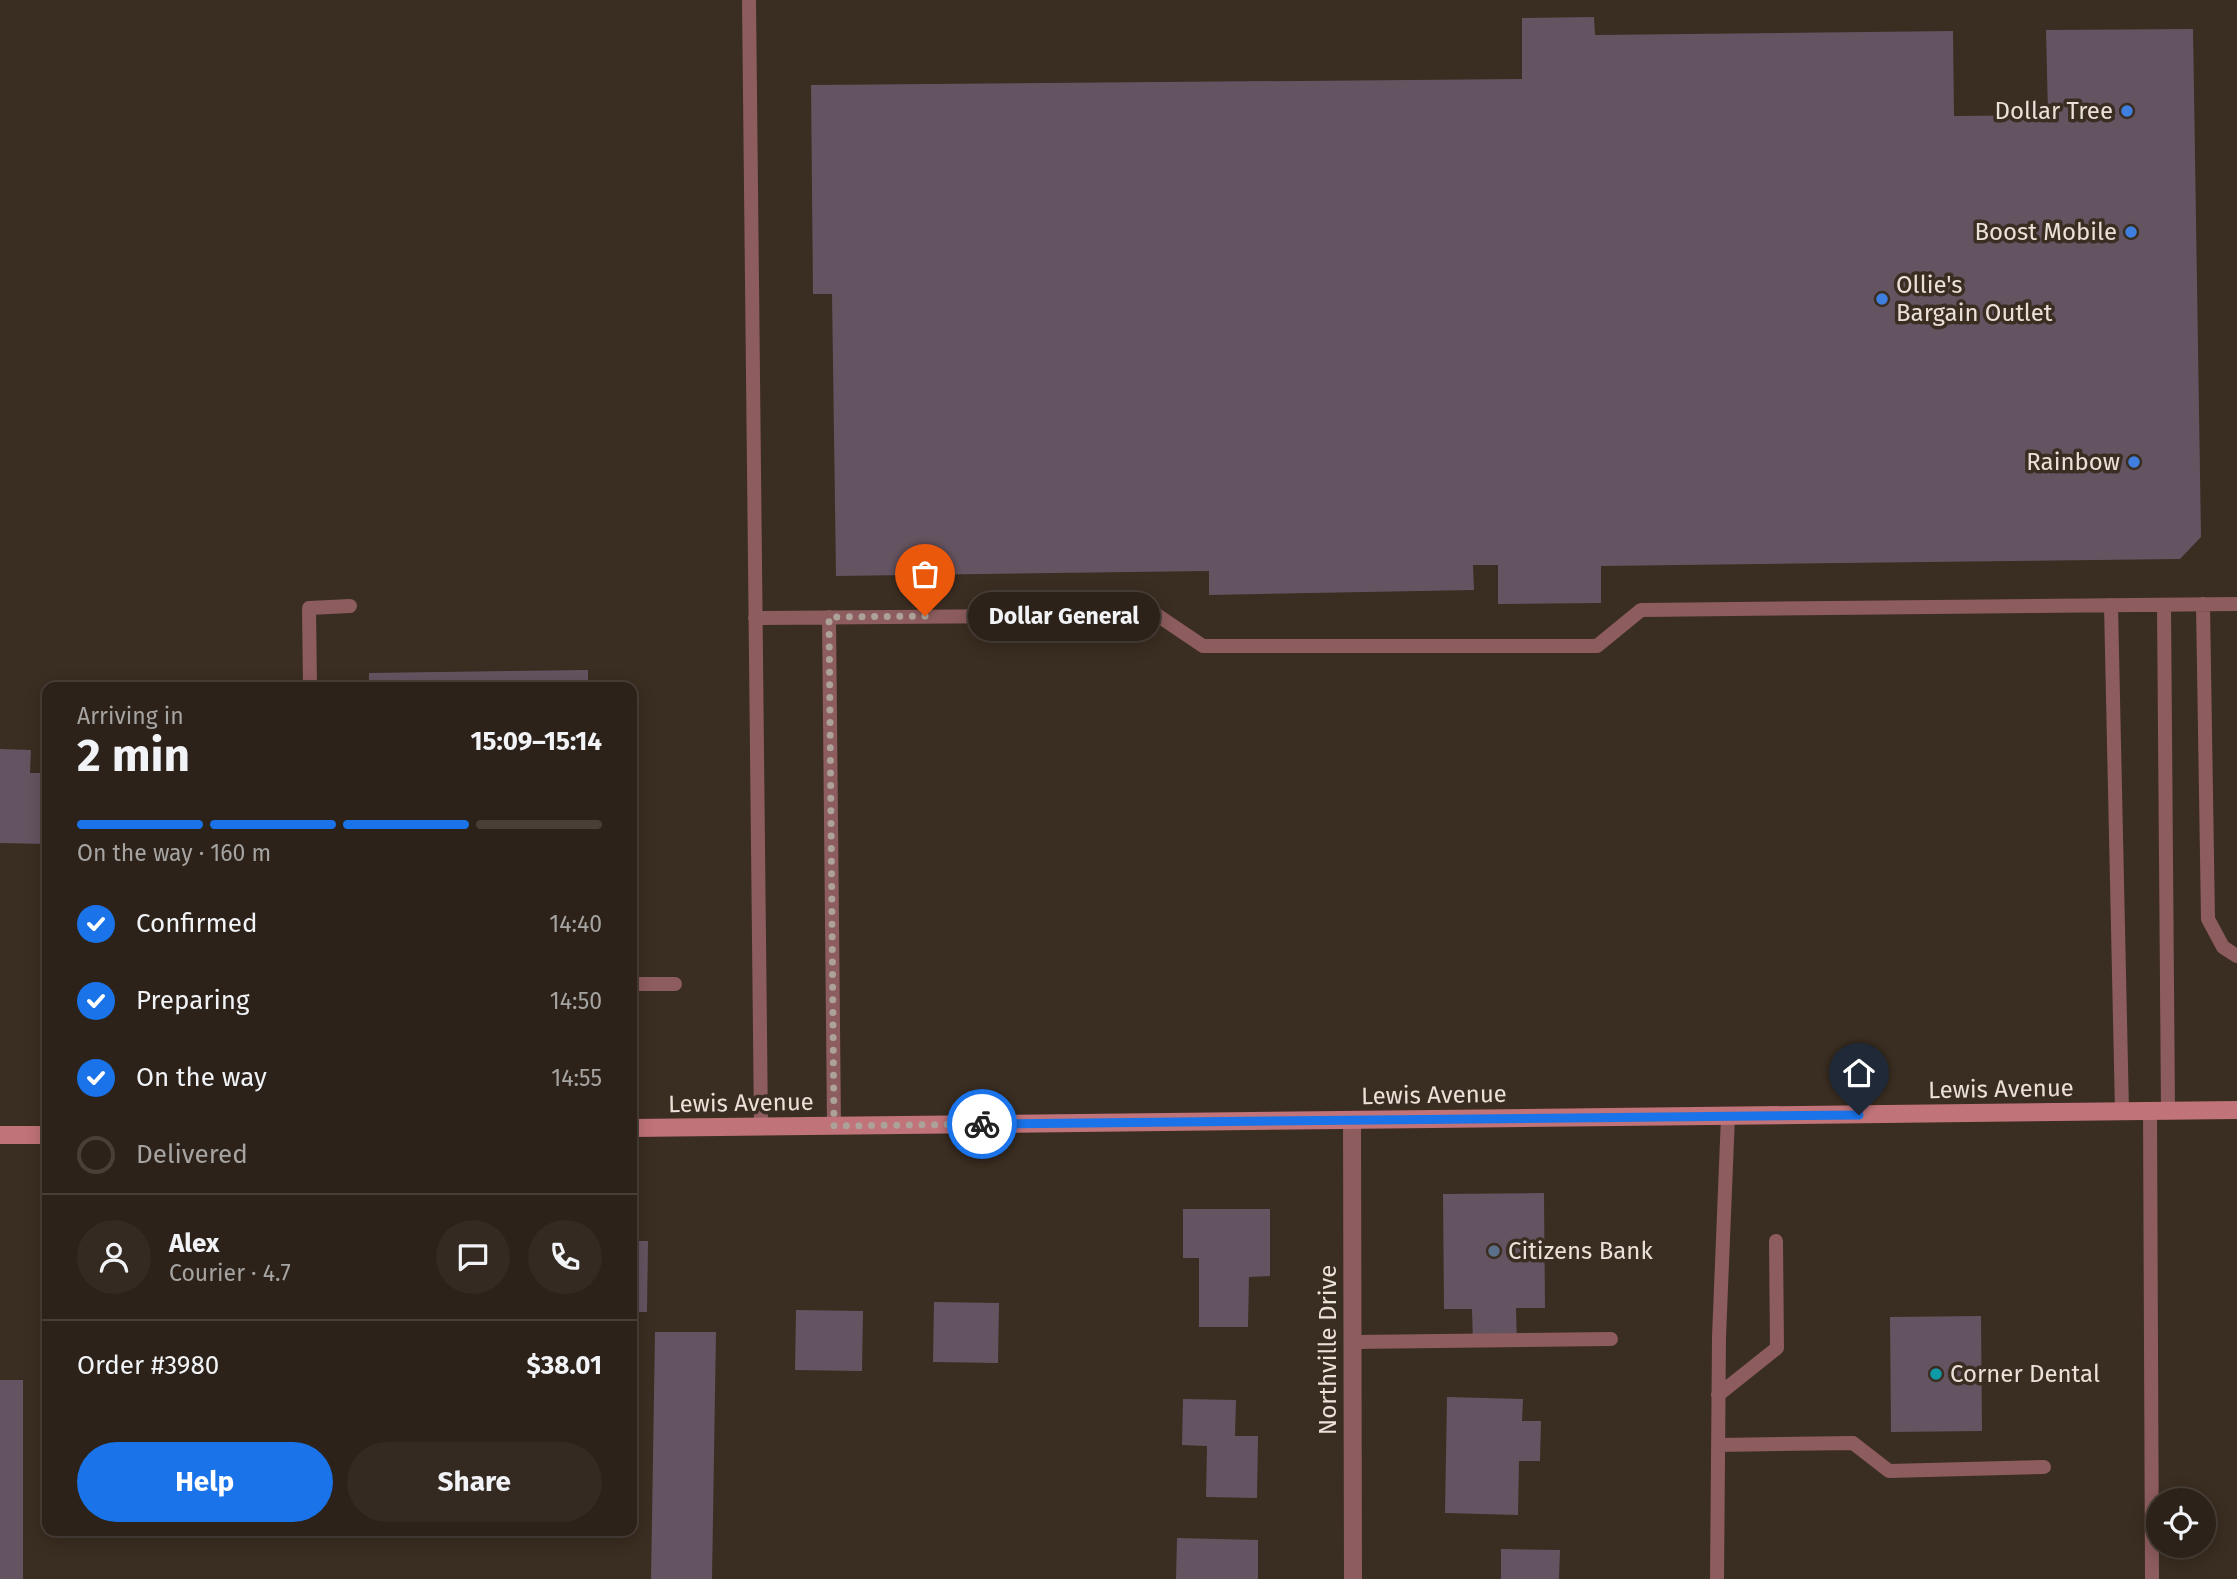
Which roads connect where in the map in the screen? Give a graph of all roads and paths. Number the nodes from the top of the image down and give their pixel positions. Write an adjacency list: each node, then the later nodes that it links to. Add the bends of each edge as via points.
1 (748, 0): 8 (lane)
2 (2203, 604): 3 (lane); 5 (lane); 10 (lane, via 2208,919 2223,947)
3 (2237, 604)
4 (2111, 605): 5 (lane); 7 (lane, via 1641,610 1597,646 1203,646 1157,615); 16 (lane)
5 (2164, 605): 15 (lane)
6 (350, 606): 9 (lane, via 309,608)
7 (829, 617): 8 (lane); 19 (lane)
8 (755, 618): 20 (lane)
9 (310, 682)
10 (2237, 956)
11 (637, 984): 12 (lane)
12 (675, 984)
13 (2237, 1110): 15 (main road, Lewis Avenue)
14 (2150, 1111): 15 (main road, Lewis Avenue); 16 (main road, Lewis Avenue); 32 (lane)
15 (2168, 1111)
16 (2122, 1112): 17 (main road, Lewis Avenue)
17 (1728, 1116): 18 (main road, Lewis Avenue); 27 (lane)
18 (1352, 1120): 19 (main road, Lewis Avenue); 26 (street, Northville Drive)
19 (834, 1126): 20 (main road, Lewis Avenue)
20 (761, 1127): 21 (main road, Lewis Avenue)
21 (637, 1128)
22 (0, 1135): 23 (main road)
23 (42, 1135)
24 (1776, 1241): 27 (lane, via 1777,1348)
25 (1611, 1339): 26 (lane)
26 (1352, 1342): 30 (street, Northville Drive)
27 (1718, 1395): 28 (lane)
28 (1718, 1445): 29 (lane, via 1853,1443 1889,1471); 31 (lane)
29 (2044, 1467)
30 (1353, 1579)
31 (1717, 1579)
32 (2152, 1579)

